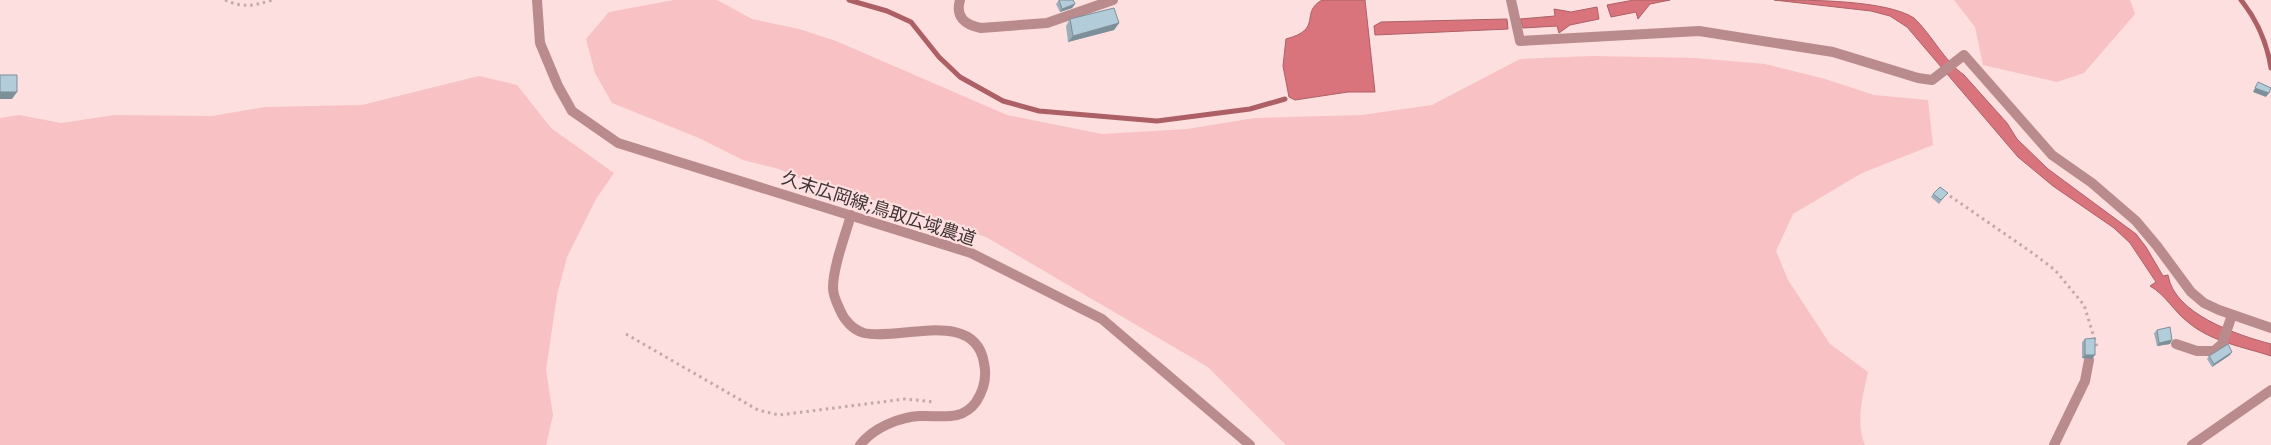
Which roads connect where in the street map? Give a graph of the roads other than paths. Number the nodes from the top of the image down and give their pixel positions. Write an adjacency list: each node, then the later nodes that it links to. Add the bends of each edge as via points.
1 (537, 0): 5 (street, 久末広岡線;鳥取広域農道, via 540,43 572,111 618,143)
2 (960, 0): 3 (street, via 962,21 980,28 1047,24)
3 (1113, 0)
4 (1511, 0): 6 (street, via 1520,41 1699,30 1833,52 1932,80 1964,55 2052,155 2092,183 2136,221 2191,292 2204,304)
5 (851, 215): 11 (street, via 833,288 842,315 863,332 955,332 974,343 984,359 985,381 972,406 955,416 919,416 894,422); 12 (street, 久末広岡線;鳥取広域農道, via 971,254 1102,319)
6 (2232, 315): 7 (street); 8 (street, via 2222,344 2214,351)
7 (2271, 328)
8 (2176, 344)
9 (2088, 362): 13 (street, via 2086,381)
10 (2271, 390): 14 (street)
11 (860, 445)
12 (1250, 445)
13 (2054, 445)
14 (2192, 445)

